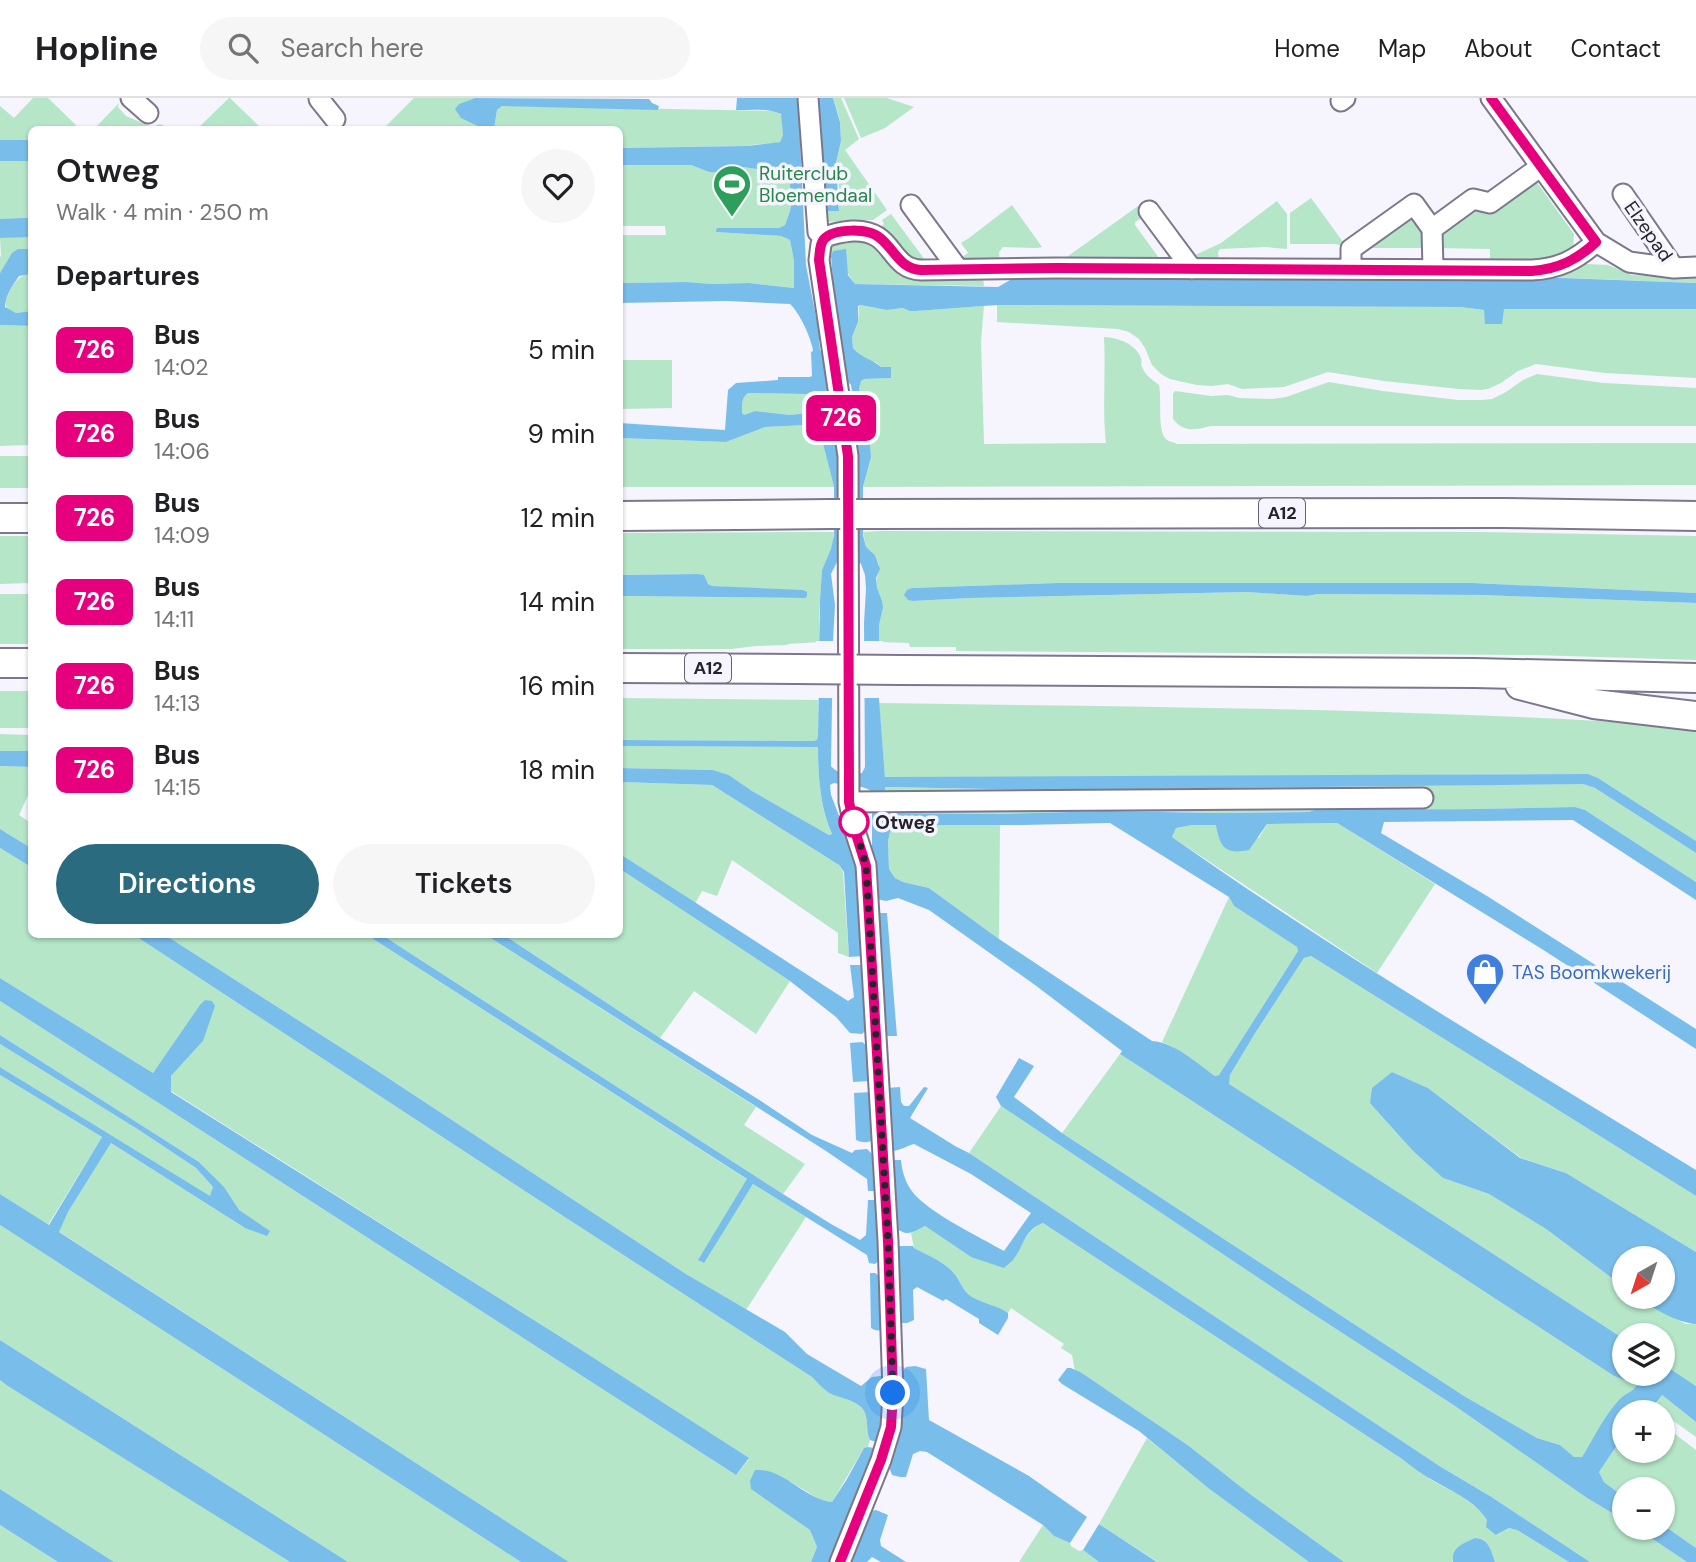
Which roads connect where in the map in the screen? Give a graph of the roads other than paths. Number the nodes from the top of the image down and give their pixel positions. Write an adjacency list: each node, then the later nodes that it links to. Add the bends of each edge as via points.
1 (131, 98): 5 (street)
2 (320, 98): 6 (street)
3 (808, 98): 12 (street, via 818,232)
4 (1496, 100): 7 (street)
5 (148, 113)
6 (335, 119)
7 (1540, 167): 11 (street, via 1490,202 1473,200); 13 (street)
8 (1623, 194): 15 (street, Elzepad)
9 (911, 205): 16 (street)
10 (1149, 211): 17 (street)
11 (1433, 229): 18 (street, via 1414,204 1351,248); 19 (street)
12 (825, 237): 16 (street, via 870,232 908,268); 30 (street, via 819,260 848,456)
13 (1596, 242): 15 (street, via 1629,262); 19 (street, via 1570,262 1549,270)
14 (1696, 267): 15 (street)
15 (1674, 268)
16 (958, 269): 17 (street)
17 (1192, 269): 18 (street)
18 (1351, 269): 19 (street)
19 (1433, 269)
20 (623, 516): 21 (highway, A12, bridge)
21 (1696, 516)
22 (0, 518): 23 (highway)
23 (28, 518)
24 (0, 663): 25 (highway)
25 (28, 663)
26 (623, 668): 27 (highway, A12, bridge)
27 (1475, 673): 28 (highway, A12); 29 (highway, A12, via 1594,704)
28 (1696, 678)
29 (1696, 716)
30 (849, 787): 31 (street); 32 (street, via 866,866 893,1393 891,1427 881,1460)
31 (1423, 798)
32 (840, 1562)

